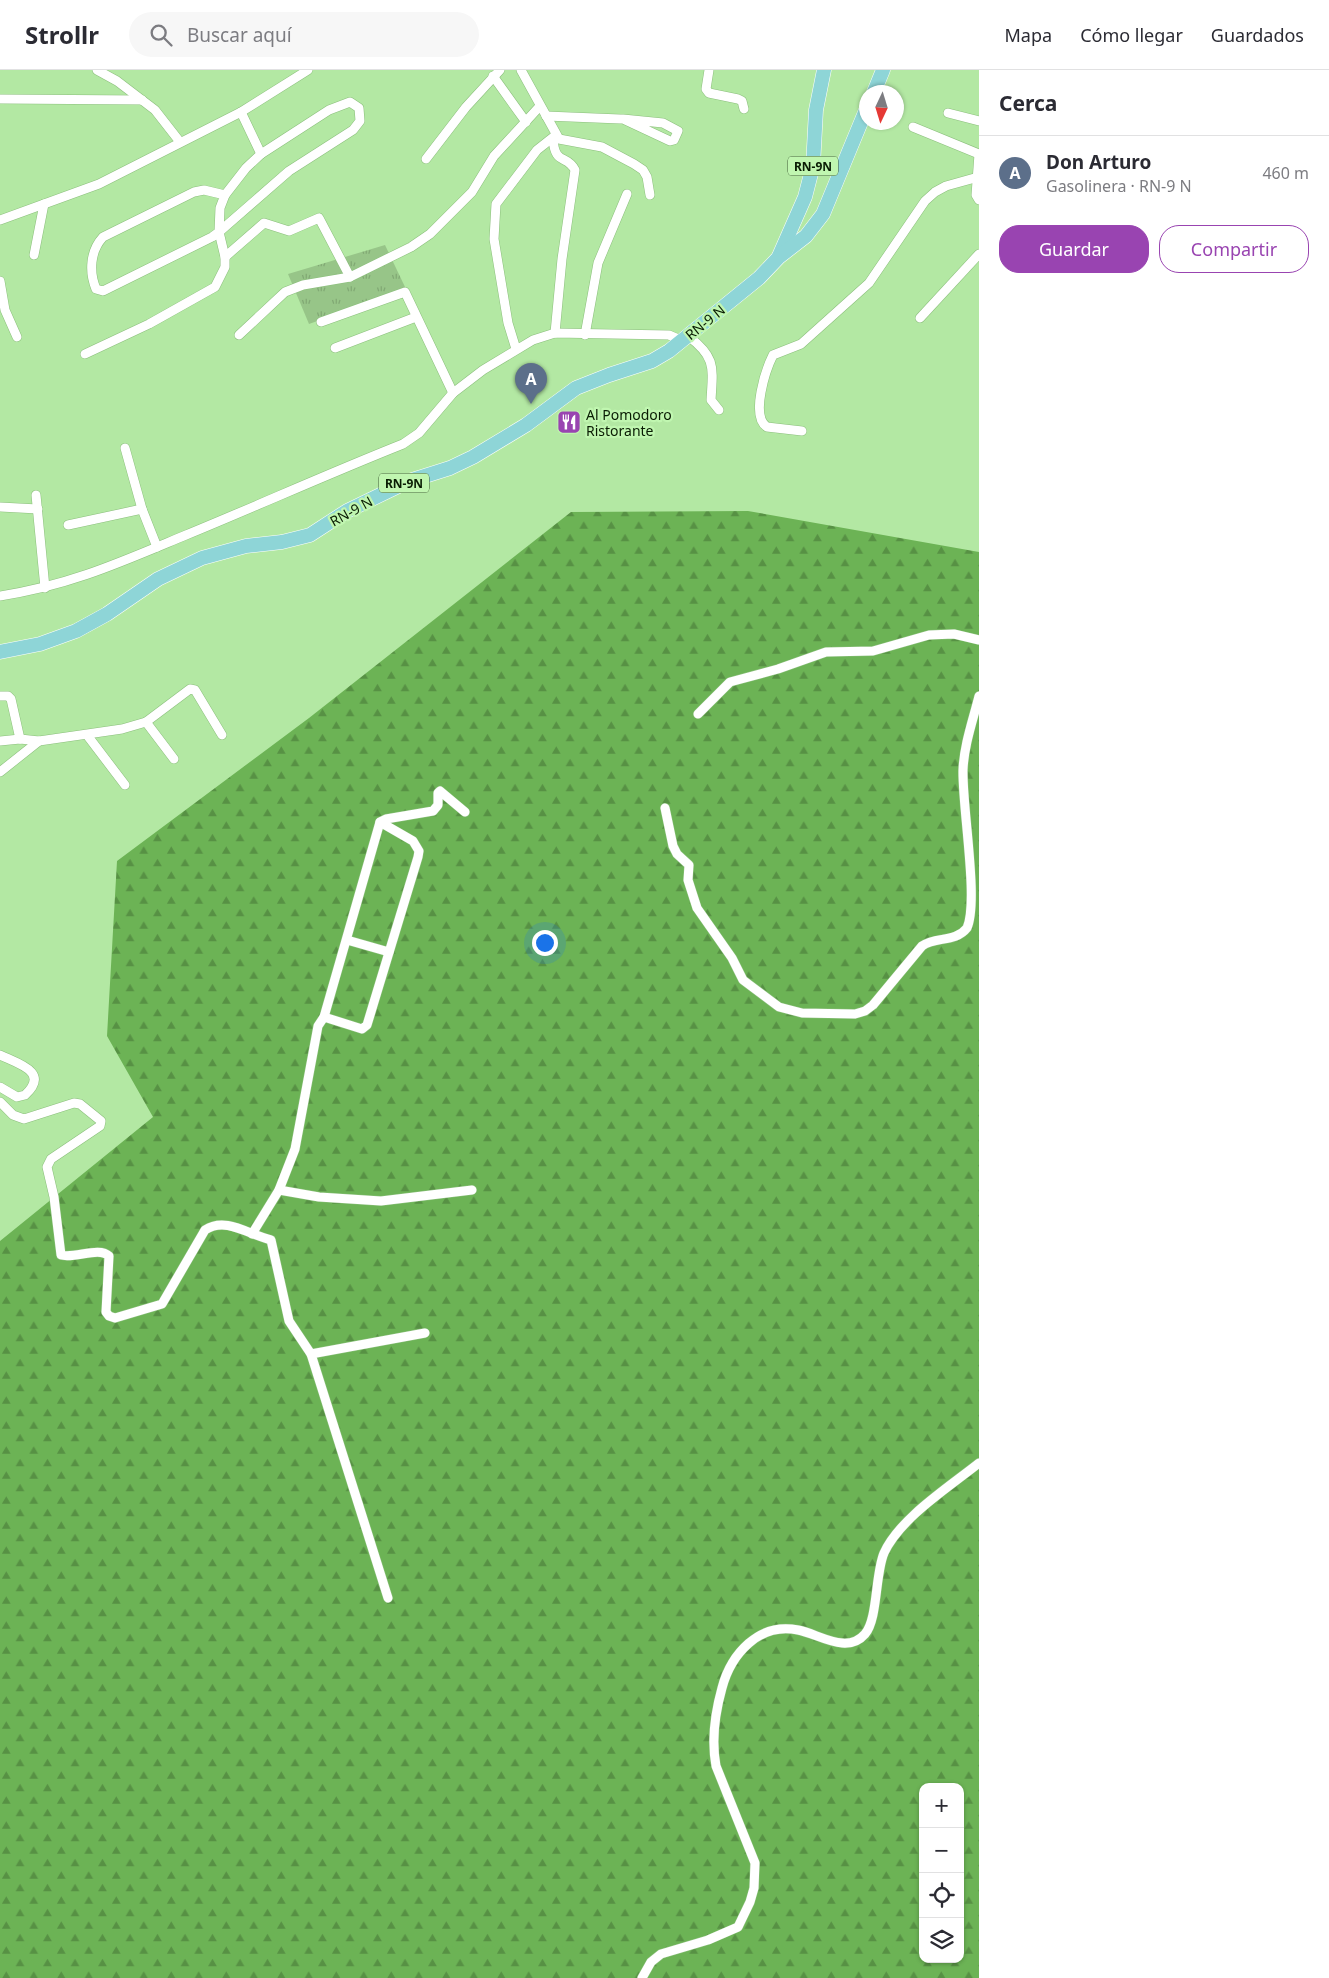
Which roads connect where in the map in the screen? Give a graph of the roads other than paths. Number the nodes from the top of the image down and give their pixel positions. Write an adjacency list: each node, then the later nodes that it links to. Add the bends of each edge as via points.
1 (97, 70): 10 (street)
2 (308, 70): 13 (street)
3 (521, 70): 11 (street)
4 (709, 70): 12 (street, via 706,89 709,93 738,99)
5 (824, 70): 37 (main road, RN-9N, via 816,110 811,174 805,197)
6 (883, 70): 8 (main road)
7 (497, 73): 18 (street); 25 (street)
8 (877, 85)
9 (0, 98): 10 (street)
10 (142, 100): 22 (street, via 155,110)
11 (540, 106): 15 (street); 18 (street)
12 (744, 109)
13 (241, 112): 22 (street); 23 (street)
14 (948, 113): 17 (street)
15 (546, 116): 16 (street); 21 (street)
16 (623, 119): 16 (street, via 670,141 678,131 663,123)
17 (979, 121)
18 (526, 122): 38 (street, via 494,156 472,192 430,234)
19 (859, 127): 37 (main road, RN-9N, via 823,214 806,236)
20 (913, 128): 24 (street)
21 (555, 137): 29 (street, via 602,147 634,164 647,177); 43 (street, via 554,149 558,158 575,170); 49 (street, via 537,150 496,204 494,239 508,323)
22 (180, 142): 31 (street, via 99,184)
23 (261, 154): 28 (street); 33 (street, via 329,110 350,102 359,108 360,121 353,130 289,171)
24 (979, 154): 26 (street)
25 (426, 159)
26 (978, 177): 30 (street, via 976,195); 53 (street, via 935,192 925,201 869,283 801,344 773,355 762,380 760,418 767,427)
27 (627, 194): 45 (street, via 598,264)
28 (225, 195): 33 (street, via 220,208); 33 (street, via 204,190 194,192 103,237 96,245 91,269 96,289 104,291 111,288)
29 (650, 195)
30 (979, 200)
31 (44, 204): 32 (street); 35 (street)
32 (0, 220)
33 (219, 232): 36 (street)
34 (979, 254): 41 (street)
35 (34, 255)
36 (225, 256): 38 (street, via 260,225 269,223 289,231 319,218); 50 (street, via 225,267 216,287 150,324)
37 (779, 257): 47 (main road, RN-9 N / RN-9N, via 759,278)
38 (350, 277): 44 (street, via 303,285 285,292)
39 (0, 281): 46 (street, via 5,310)
40 (416, 317): 42 (street, via 404,292); 48 (street); 51 (street)
41 (920, 318)
42 (321, 322)
43 (555, 333): 45 (street); 49 (street)
44 (239, 334)
45 (585, 335): 47 (street, via 669,335)
46 (17, 337)
47 (685, 338): 52 (street, via 708,354 712,376 711,400); 64 (main road, RN-9 N / RN-9N, via 652,361 576,388 526,425 473,457 409,481 346,511 310,535 246,546 202,558 158,579 76,631 40,644)
48 (335, 348)
49 (516, 349): 51 (street)
50 (85, 354)
51 (453, 393): 60 (street, via 420,432 403,444)
52 (719, 410)
53 (802, 431)
54 (125, 448): 58 (street)
55 (36, 495): 57 (street)
56 (0, 508): 57 (street)
57 (38, 509): 61 (street)
58 (142, 509): 59 (street); 60 (street)
59 (68, 526)
60 (157, 547): 61 (street, via 73,581)
61 (45, 588): 62 (street)
62 (0, 596)
63 (979, 640): 67 (street, via 954,634 929,635 873,652 826,652 730,682)
64 (0, 652)
65 (0, 696): 71 (street, via 11,699)
66 (979, 696): 80 (street, via 963,771)
67 (698, 714)
68 (146, 722): 69 (street); 70 (street, via 190,689 195,690); 74 (street)
69 (87, 735): 73 (street); 76 (street)
70 (222, 735)
71 (20, 739): 72 (street); 73 (street)
72 (0, 741)
73 (39, 741): 75 (street)
74 (174, 759)
75 (0, 772)
76 (125, 785)
77 (665, 808): 80 (street, via 673,846 689,865 688,880 697,908 732,958 743,980 779,1007 802,1013 854,1014 865,1011 922,946 955,937 966,930)
78 (465, 812): 79 (street, via 440,791 438,805 433,811)
79 (380, 822): 81 (street); 82 (street, via 413,841 419,851)
80 (977, 905)
81 (347, 940): 82 (street); 83 (street)
82 (389, 952): 83 (street, via 365,1028)
83 (324, 1017): 87 (street, via 318,1026 295,1149)
84 (0, 1055): 85 (street, via 29,1068 34,1078 34,1084 25,1095 18,1097)
85 (0, 1087)
86 (0, 1102): 89 (street, via 13,1115 24,1118 80,1104 101,1121 100,1126 51,1159 47,1167 61,1256 103,1252 109,1256 106,1312 109,1316 115,1318 162,1304 205,1230 225,1224)
87 (279, 1190): 88 (street, via 319,1197 381,1201); 89 (street)
88 (472, 1190)
89 (252, 1234): 91 (street, via 271,1240 289,1320)
90 (425, 1333): 91 (street)
91 (311, 1354): 93 (street)
92 (979, 1463): 94 (street, via 906,1523 892,1540 879,1568 871,1622 859,1640 841,1642 797,1629 783,1630 749,1642 735,1656 727,1670 720,1697 713,1749 716,1766 755,1863 750,1902 738,1927 661,1954 651,1962)
93 (388, 1598)
94 (642, 1978)

